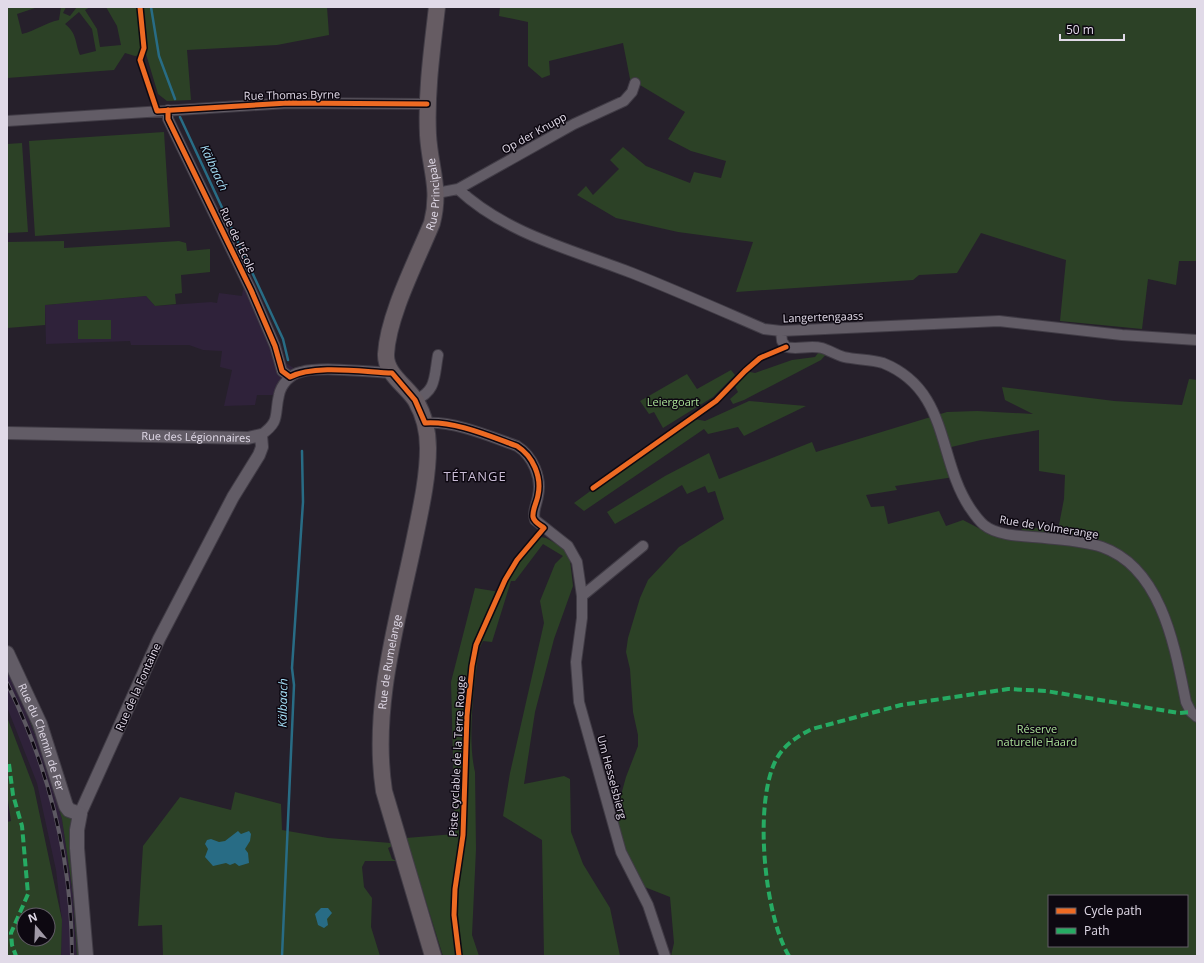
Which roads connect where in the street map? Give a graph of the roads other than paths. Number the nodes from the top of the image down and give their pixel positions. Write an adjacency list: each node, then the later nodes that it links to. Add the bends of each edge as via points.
1 (437, 7): 3 (main road, Rue Principale, via 427,87)
2 (635, 83): 6 (street, Op der Knupp, via 632,92 624,101 574,124)
3 (428, 104): 4 (street, Rue Thomas Byrne, via 380,102 370,105 315,102); 7 (main road, Rue Principale, via 428,136)
4 (168, 110): 5 (street, Rue Thomas Byrne); 12 (street, Rue de l'École, via 168,119 254,297 275,346 282,371)
5 (7, 121)
6 (458, 189): 7 (street, Op der Knupp); 8 (street, Langertengaass, via 503,222 633,273 764,329)
7 (437, 193): 11 (main road, Rue Principale, via 432,223 392,321 386,355)
8 (781, 331): 9 (street, Langertengaass, via 999,322); 20 (street, Rue de Volmerange, via 786,347 822,348 844,356 882,363 906,376 936,416 961,495 984,525 995,531 1014,535 1102,547 1123,558 1139,572 1149,586 1170,632 1186,702 1190,712)
9 (1197, 340)
10 (438, 355): 13 (street, via 431,390 426,396)
11 (392, 373): 12 (street, via 318,370 300,372); 13 (main road, Rue de Rumelange)
12 (290, 377): 16 (street, Rue des Légionnaires, via 279,395 274,423)
13 (416, 400): 14 (main road, Rue de Rumelange)
14 (425, 423): 18 (street, Um Hesselsbierg, via 471,430 523,450 539,477 534,520 568,546 576,562); 23 (main road, Rue de Rumelange, via 428,460 383,696 380,765 389,811)
15 (7, 434): 16 (street, Rue des Légionnaires, via 248,438)
16 (261, 434): 21 (street, Rue de la Fontaine, via 262,447 259,455 233,497 159,639)
17 (643, 546): 18 (street)
18 (582, 596): 24 (street, Um Hesselsbierg, via 576,662 582,714 621,852 648,905)
19 (7, 653): 21 (main road, Rue du Chemin de Fer, via 40,724 66,806)
20 (1197, 717)
21 (80, 814): 22 (main road, Rue de la Fontaine, via 77,848)
22 (86, 956)
23 (433, 956)
24 (665, 956)

